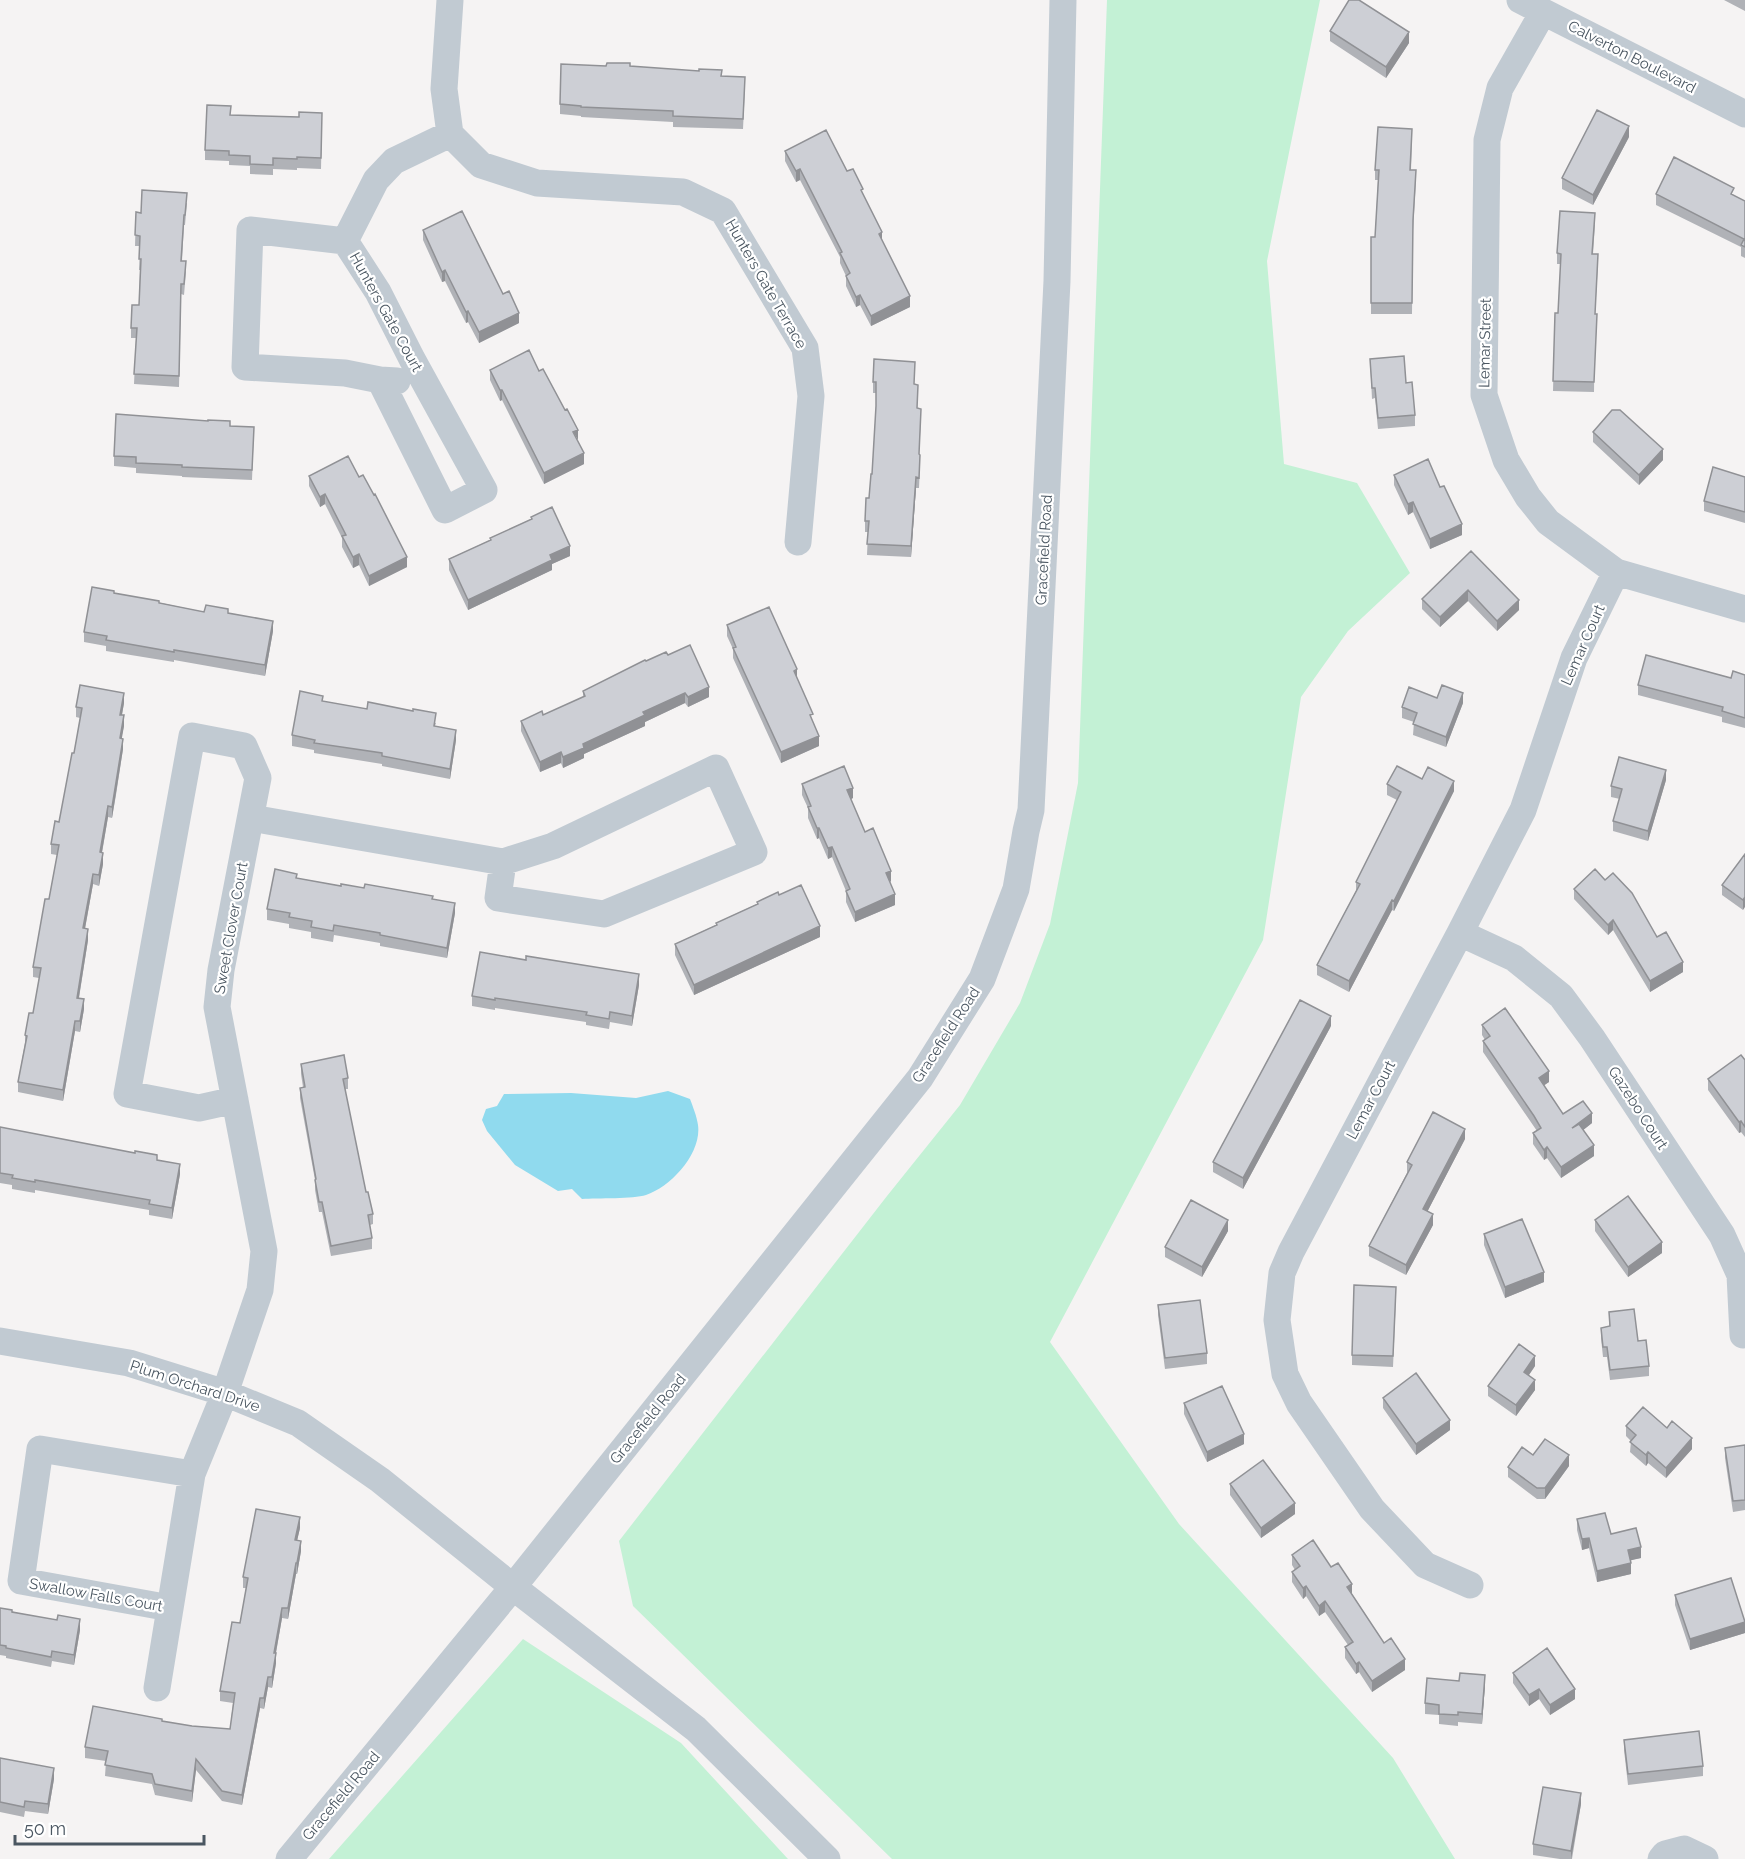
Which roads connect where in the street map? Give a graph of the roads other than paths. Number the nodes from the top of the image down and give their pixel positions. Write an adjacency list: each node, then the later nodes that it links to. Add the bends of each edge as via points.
1 (450, 0): 5 (street, via 444,89)
2 (1063, 0): 21 (street, Gracefield Road, via 1057,281 1031,810 1016,889 982,979 920,1078)
3 (1532, 6): 4 (street, Calverton Boulevard); 10 (street, Lemar Street, via 1500,88 1487,140 1484,395 1506,460 1528,497 1548,522)
4 (1745, 114)
5 (450, 134): 6 (street, Hunters Gate Court, via 394,161 376,180); 9 (street, Hunters Gate Terrace, via 481,165 537,183 683,192 723,211 805,348 811,396)
6 (345, 240): 7 (street, Hunters Gate Court, via 250,230 245,367 345,373); 8 (street, Hunters Gate Court, via 378,292)
7 (380, 380): 8 (street, Hunters Gate Court); 8 (street, Hunters Gate Court, via 445,510 483,490)
8 (426, 383)
9 (798, 542)
10 (1616, 573): 11 (street, Lemar Street); 14 (street, Lemar Court, via 1574,658 1523,810)
11 (1745, 609)
12 (251, 818): 13 (street); 15 (street, Sweet Clover Court, via 217,1007); 15 (street, Sweet Clover Court, via 258,778 244,746 192,736 127,1094 199,1108)
13 (503, 862): 13 (street, via 553,846 716,768 754,852 604,914 498,898)
14 (1460, 933): 16 (street, Gazebo Court, via 1514,958 1561,996 1592,1038 1722,1235 1740,1275); 20 (street, Lemar Court, via 1291,1252 1282,1273 1277,1320 1285,1374 1299,1403 1372,1509 1425,1565)
15 (236, 1100): 18 (street, Sweet Clover Court, via 264,1251 260,1290)
16 (1743, 1335)
17 (0, 1341): 18 (street, Plum Orchard Drive, via 129,1363)
18 (225, 1393): 19 (street, Swallow Falls Court); 21 (street, Plum Orchard Drive, via 298,1423 380,1480)
19 (192, 1474): 22 (street, Swallow Falls Court); 22 (street, Swallow Falls Court, via 40,1449 21,1581)
20 (1470, 1584)
21 (513, 1587): 24 (street, Gracefield Road); 25 (street, Plum Orchard Drive, via 696,1729)
22 (170, 1608): 23 (street, Swallow Falls Court)
23 (157, 1688)
24 (289, 1859)
25 (826, 1859)
26 (1661, 1859): 27 (street, via 1684,1849)
27 (1705, 1859)

